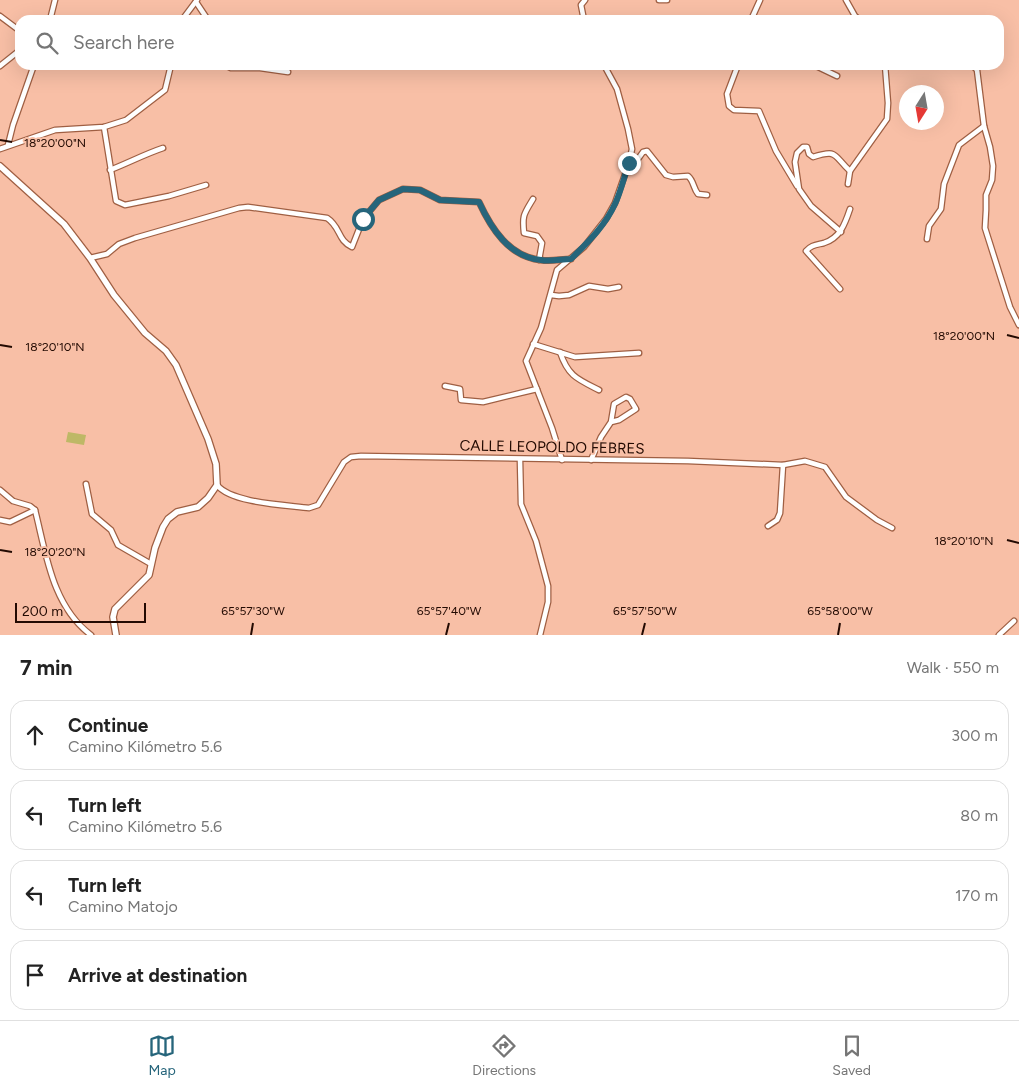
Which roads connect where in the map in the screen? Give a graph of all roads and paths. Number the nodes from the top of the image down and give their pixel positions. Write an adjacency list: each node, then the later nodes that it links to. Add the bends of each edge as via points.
1 (56, 0): 8 (street)
2 (585, 0): 11 (street, via 580,5)
3 (659, 0): 4 (street)
4 (667, 0)
5 (760, 0): 12 (street)
6 (846, 0): 13 (street)
7 (197, 1): 9 (street); 10 (street)
8 (52, 15)
9 (186, 15)
10 (205, 15)
11 (583, 15)
12 (753, 15)
13 (854, 15)
14 (0, 16): 15 (street)
15 (15, 27)
16 (15, 54): 17 (street)
17 (0, 66)
18 (32, 70): 30 (street)
19 (170, 70): 29 (street, via 164,90 126,120)
20 (274, 70): 26 (street)
21 (607, 70): 33 (street, via 617,89 628,129 632,149)
22 (736, 70): 39 (street, via 727,94 729,106 734,110 758,111 776,151)
23 (824, 70): 27 (street)
24 (885, 70): 36 (street, via 887,119)
25 (976, 70): 28 (street)
26 (288, 72)
27 (837, 76)
28 (984, 126): 44 (street, via 959,145 944,184 940,209 929,226); 51 (street, via 993,166 986,195 984,228)
29 (104, 127): 30 (street, via 54,130); 35 (street)
30 (8, 145): 32 (street)
31 (163, 148): 35 (street)
32 (0, 149)
33 (629, 163): 40 (street, via 647,151 666,175 688,176 698,194); 46 (street, via 606,219)
34 (0, 166): 45 (street, via 64,224)
35 (110, 170): 38 (street, via 116,201 125,205)
36 (850, 171): 37 (street); 39 (street, via 834,154 828,152 813,158 807,147 803,147 794,162)
37 (848, 184)
38 (206, 185)
39 (799, 189): 43 (street, via 811,206)
40 (708, 195)
41 (533, 198): 47 (street, via 522,222 524,233 537,236 542,243)
42 (850, 209): 43 (street)
43 (840, 232): 49 (street, via 834,239 806,250)
44 (927, 238)
45 (90, 258): 47 (street, via 107,254 119,244 135,238 248,207 326,218 334,222 345,244 352,247 363,219 379,200 410,188 440,200 479,202 489,223 502,239 519,254); 64 (street, via 114,295 176,365 208,439 216,464)
46 (571, 259): 47 (street); 50 (street, via 557,270)
47 (538, 260)
48 (619, 287): 50 (street, via 589,286 569,295)
49 (840, 289)
50 (551, 295): 52 (street)
51 (1019, 325)
52 (534, 344): 53 (street); 56 (street, via 526,360)
53 (560, 352): 54 (street, via 575,356); 57 (street, via 571,374)
54 (640, 353)
55 (445, 386): 56 (street, via 460,389 461,400 483,402)
56 (538, 389): 60 (street)
57 (599, 390)
58 (611, 422): 58 (street, via 636,409 630,399 626,397 614,404); 61 (street)
59 (520, 460): 60 (street, CALLE LEOPOLDO FEBRES); 64 (street, CALLE LEOPOLDO FEBRES, via 351,457 340,466 318,505 310,508 236,497); 74 (street, via 521,504 536,541 548,586 548,602)
60 (562, 460): 61 (street, CALLE LEOPOLDO FEBRES)
61 (591, 460): 62 (street, CALLE LEOPOLDO FEBRES)
62 (783, 465): 68 (street, via 780,513 777,520); 69 (street, CALLE LEOPOLDO FEBRES, via 805,461 825,467 846,497)
63 (86, 484): 70 (street, via 92,514 111,530 118,545)
64 (217, 485): 70 (street, via 198,507 177,512 168,519)
65 (0, 490): 66 (street, via 13,501)
66 (35, 510): 67 (street, via 10,522); 72 (street, via 56,590 73,617)
67 (0, 520)
68 (768, 526)
69 (892, 528)
70 (151, 564): 73 (street, via 149,575 115,609)
71 (1014, 621): 75 (street)
72 (91, 635)
73 (116, 635)
74 (540, 635)
75 (998, 635)

